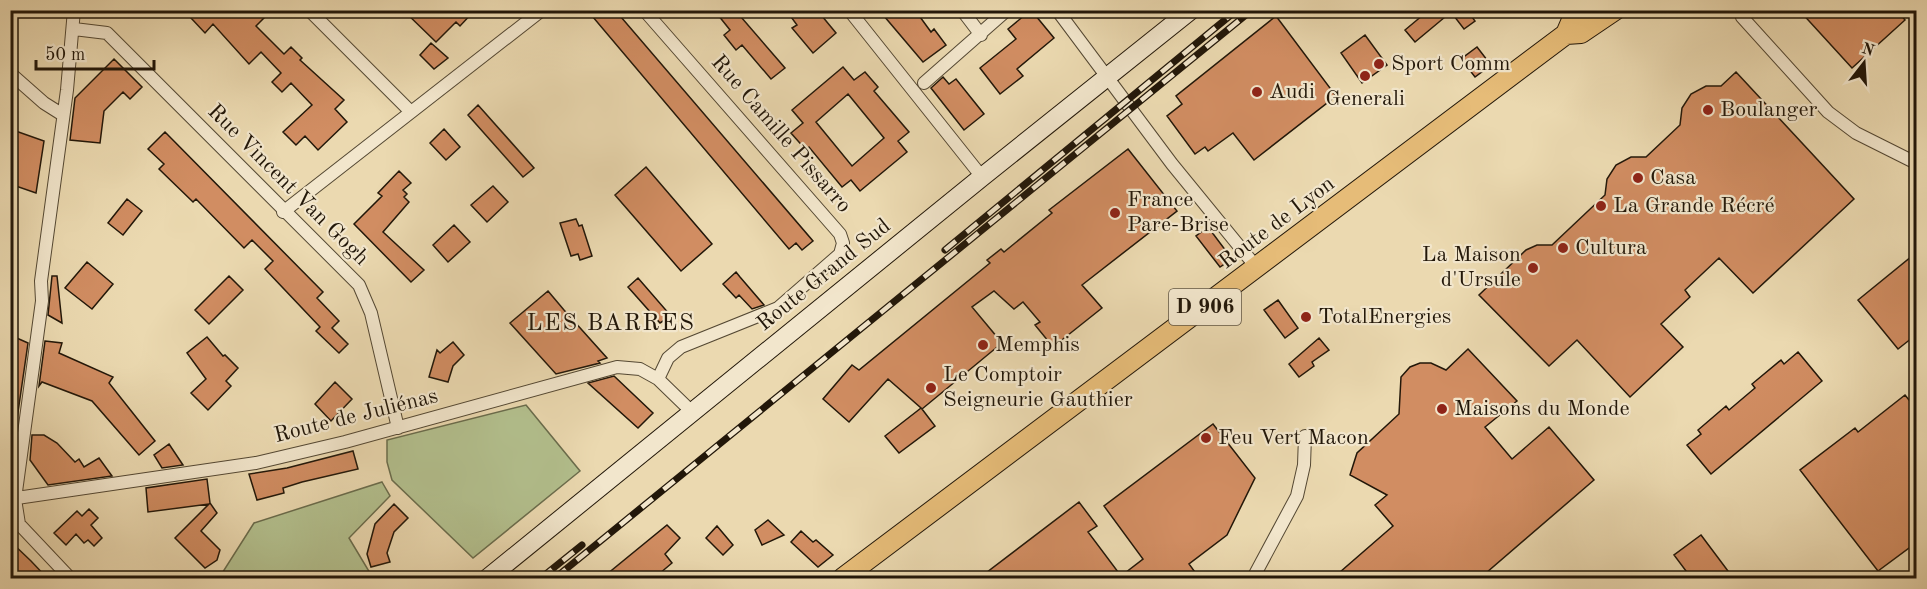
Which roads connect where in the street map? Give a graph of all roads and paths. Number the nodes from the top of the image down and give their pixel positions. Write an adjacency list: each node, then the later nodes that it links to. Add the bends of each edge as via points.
1 (74, 10): 14 (street)
2 (309, 10): 20 (street)
3 (542, 10): 20 (street)
4 (644, 10): 26 (street, Rue Camille Pissarro, via 840,234 843,243 840,254 830,265 777,308 681,347 668,358)
5 (849, 10): 23 (street)
6 (962, 10): 16 (street)
7 (1007, 10): 16 (street)
8 (1057, 10): 18 (street)
9 (1191, 10): 18 (main road, Route Grand Sud)
10 (1584, 10): 15 (main road, Route de Lyon / D 906, via 1572,20)
11 (1615, 10): 15 (main road, Route de Lyon / D 906, via 1581,33)
12 (1729, 10): 13 (street)
13 (1741, 14): 22 (street, via 1828,112 1856,133)
14 (74, 29): 21 (street); 24 (street, Rue Vincent Van Gogh, via 107,33)
15 (1566, 34): 25 (main road, Route de Lyon / D 906)
16 (981, 35): 19 (street)
17 (10, 73): 21 (street, via 44,104)
18 (1106, 78): 23 (main road, Route Grand Sud); 25 (street)
19 (924, 83)
20 (410, 111): 24 (street)
21 (63, 115): 30 (street, via 29,410)
22 (1917, 163)
23 (982, 177): 27 (main road, Route Grand Sud)
24 (283, 212): 28 (street, Rue Vincent Van Gogh, via 365,294)
25 (1257, 268): 33 (main road, Route de Lyon / D 906)
26 (658, 379): 27 (street, Route de Juliénas); 28 (street, Route de Juliénas, via 640,369 617,367)
27 (692, 412): 32 (main road, Route Grand Sud)
28 (398, 428): 30 (street, Route de Juliénas, via 256,463)
29 (1305, 436): 34 (street, via 1297,496)
30 (13, 499): 31 (street, via 19,524)
31 (70, 579)
32 (488, 579)
33 (843, 579)
34 (1253, 579)

